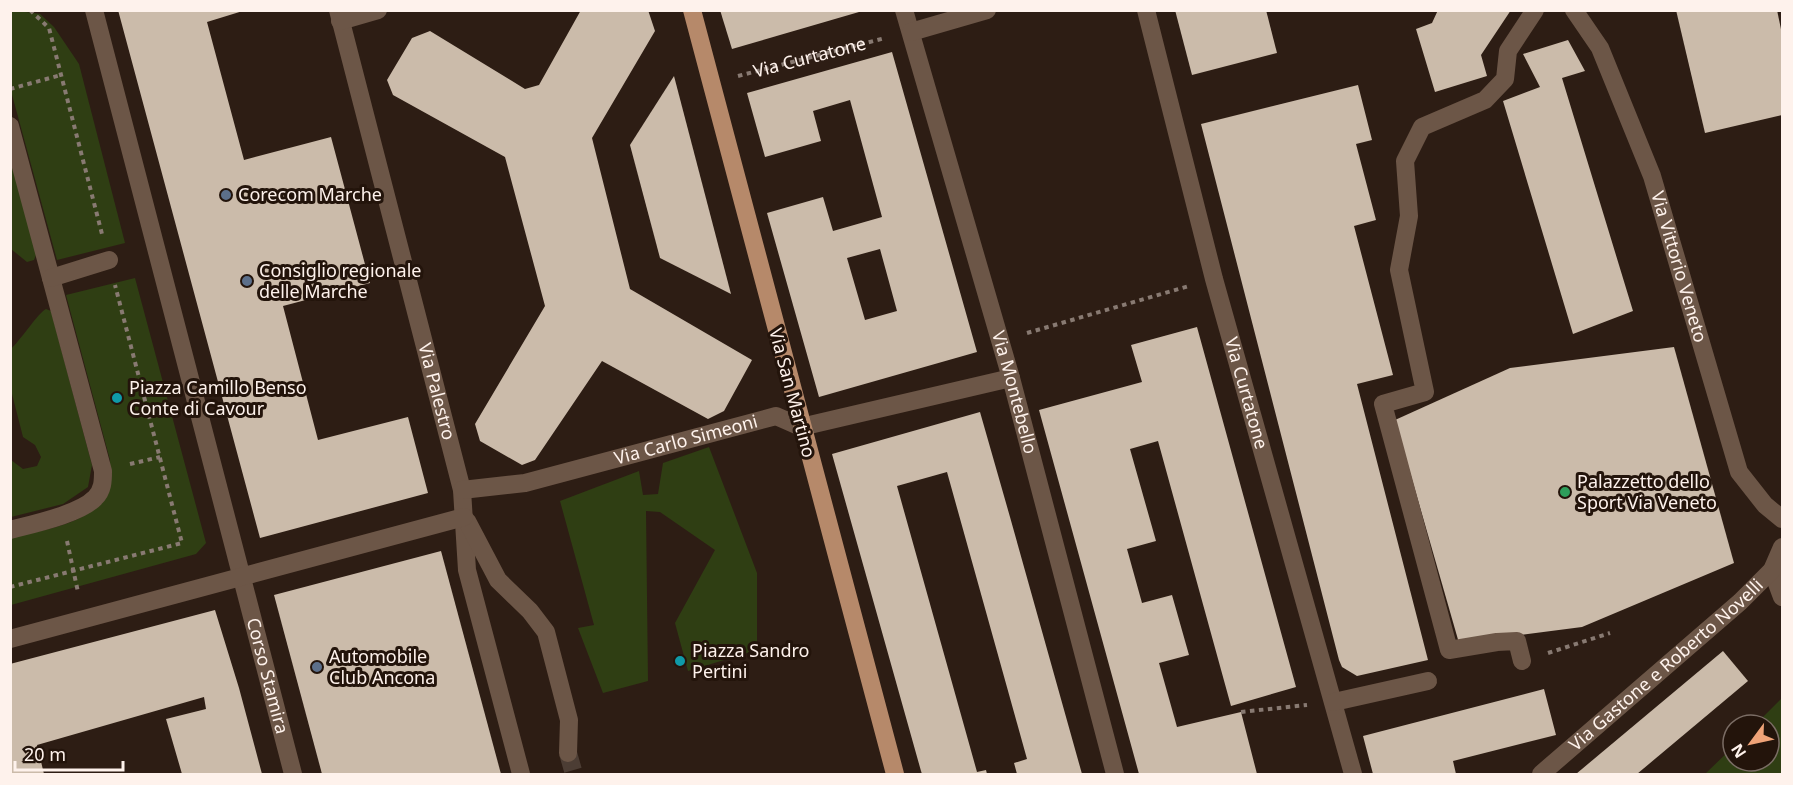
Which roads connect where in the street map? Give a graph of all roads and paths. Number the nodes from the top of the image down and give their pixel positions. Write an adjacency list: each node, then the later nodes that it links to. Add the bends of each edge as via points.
1 (30, 10): 13 (path, via 49,28)
2 (94, 10): 30 (street)
3 (378, 10): 10 (street)
4 (692, 10): 22 (main road, Via San Martino)
5 (904, 10): 11 (street, Via Montebello)
6 (987, 10): 11 (street)
7 (1146, 10): 36 (street, Via Curtatone, via 1214,279)
8 (1535, 10): 34 (street, via 1508,51 1504,79 1485,100 1422,127 1406,161 1409,216 1399,270 1425,392 1383,404 1449,650 1517,641)
9 (1574, 10): 26 (street, Via Vittorio Veneto, via 1600,48 1652,176 1739,472 1765,505)
10 (339, 16): 23 (street, Via Palestro)
11 (910, 32): 21 (street, Via Montebello)
12 (890, 37): 14 (path, Via Curtatone)
13 (61, 75): 15 (path); 17 (path)
14 (728, 79)
15 (10, 89)
16 (10, 126): 18 (street)
17 (109, 260): 18 (street)
18 (51, 278): 24 (street, via 103,478 95,498)
19 (1156, 295): 20 (path)
20 (1048, 328)
21 (1011, 378): 22 (street); 42 (street, Via Montebello)
22 (801, 427): 23 (street, Via Carlo Simeoni, via 776,416 525,483); 41 (main road, Via San Martino)
23 (462, 490): 25 (street, Via Palestro)
24 (61, 516): 27 (street); 32 (path)
25 (464, 517): 30 (street); 38 (street, via 498,580 546,632 568,720); 40 (street, Via Palestro, via 467,570)
26 (1782, 519)
27 (10, 530)
28 (1782, 547): 29 (street, Via Gastone e Roberto Novelli)
29 (1772, 570): 31 (street); 44 (street, Via Gastone e Roberto Novelli)
30 (242, 577): 32 (street); 39 (street, Corso Stamira)
31 (1782, 597)
32 (84, 619): 33 (street)
33 (10, 639)
34 (1522, 662)
35 (1428, 681): 36 (street)
36 (1334, 702): 37 (path); 43 (street, Via Curtatone)
37 (1241, 712)
38 (568, 753)
39 (293, 774)
40 (521, 774)
41 (895, 774)
42 (1115, 774)
43 (1353, 774)
44 (1541, 774)

